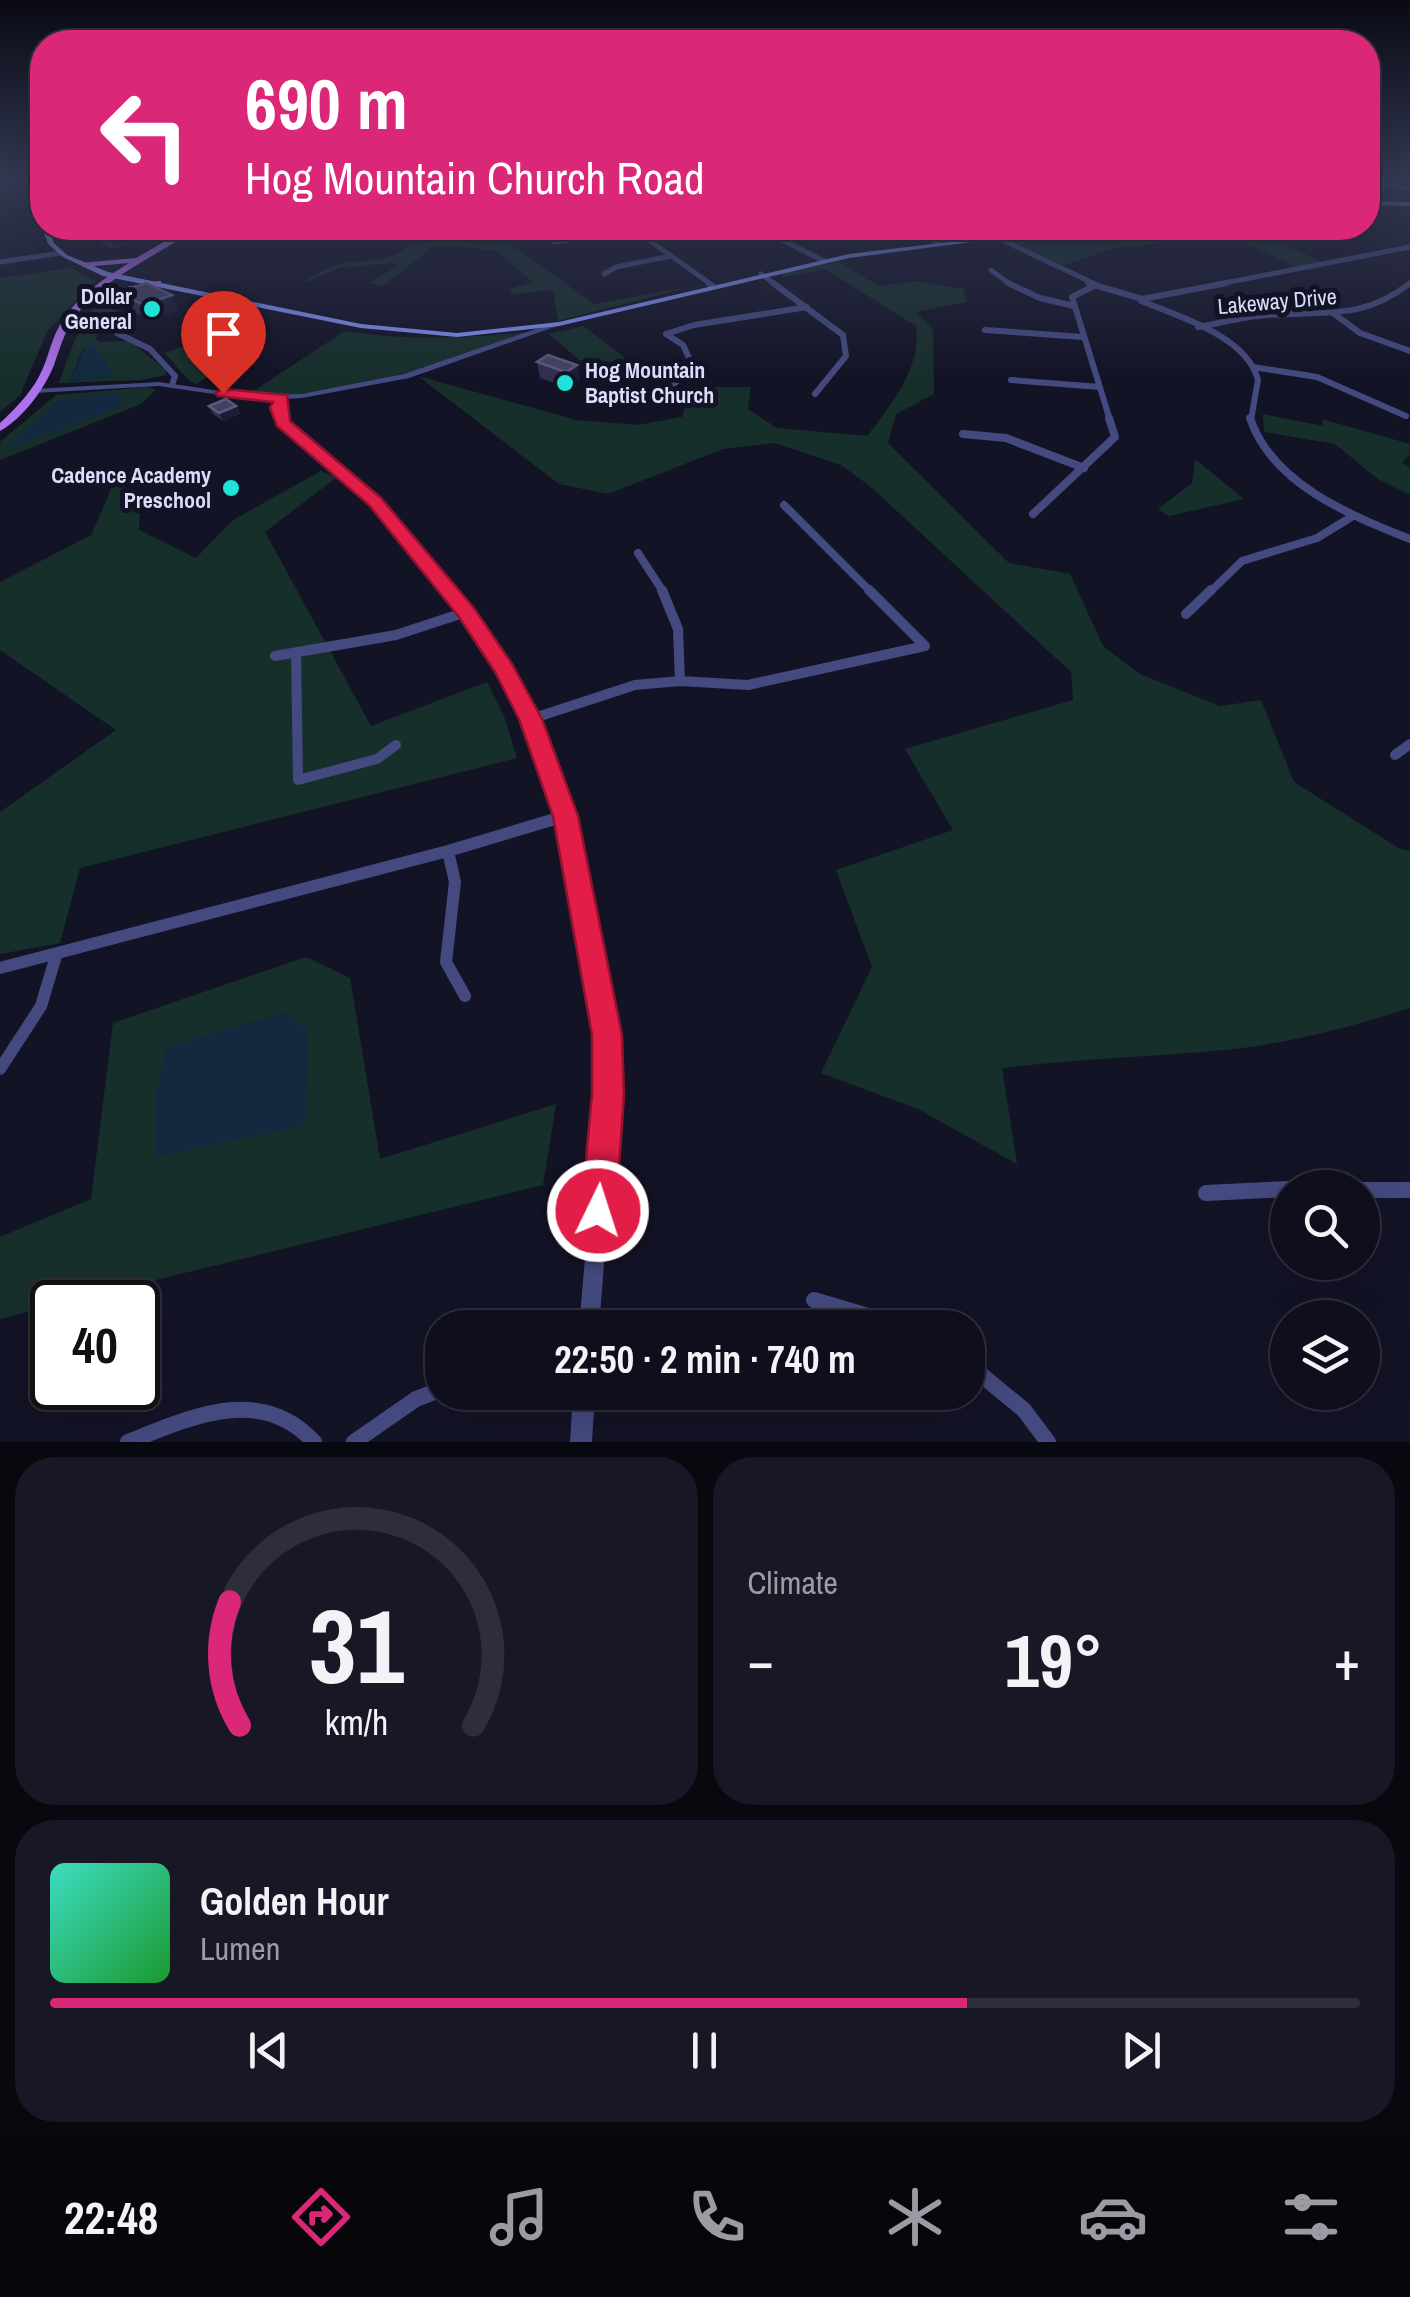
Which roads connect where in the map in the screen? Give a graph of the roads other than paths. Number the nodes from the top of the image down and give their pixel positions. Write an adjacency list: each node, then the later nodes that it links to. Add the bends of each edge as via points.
1 (51, 244): 9 (main road)
2 (166, 244): 7 (main road)
3 (654, 244): 10 (street)
4 (792, 244): 11 (street)
5 (929, 244): 11 (main road)
6 (1011, 244): 20 (street)
7 (160, 248): 13 (main road, via 124,263); 17 (main road)
8 (1410, 248): 22 (street)
9 (60, 253): 12 (street); 13 (main road)
10 (670, 256): 15 (street); 21 (street)
11 (824, 260): 16 (main road)
12 (0, 262)
13 (83, 265): 17 (main road)
14 (991, 270): 24 (street, via 1039,300)
15 (604, 274)
16 (761, 274): 21 (main road); 25 (street)
17 (119, 275): 18 (main road); 23 (main road)
18 (158, 283): 23 (main road); 27 (main road, via 398,332 457,335)
19 (1410, 283): 26 (street, Lakeway Drive, via 1379,304)
20 (1095, 285): 22 (street); 24 (street, via 1077,292)
21 (713, 286): 27 (main road)
22 (1131, 297): 28 (street)
23 (87, 299): 38 (main road, via 58,333)
24 (1074, 306): 31 (street)
25 (808, 307): 36 (street, via 666,334 683,345 690,360); 39 (street, via 847,346)
26 (1332, 313): 28 (street, Lakeway Drive, via 1263,315); 32 (street, via 1360,333)
27 (559, 324): 40 (street, via 406,376)
28 (1198, 327): 33 (street)
29 (985, 330): 31 (street)
30 (117, 332): 35 (street, via 172,368)
31 (1083, 337): 37 (street)
32 (1410, 351)
33 (1253, 368): 41 (street, via 1317,377); 47 (street, via 1258,380 1250,416 1263,446 1296,480)
34 (1011, 380): 37 (street)
35 (172, 385): 38 (street); 40 (street)
36 (670, 387)
37 (1100, 387): 44 (street, via 1115,437)
38 (35, 391): 42 (main road)
39 (815, 394)
40 (282, 398): 50 (street, via 283,422 375,501)
41 (1406, 416)
42 (0, 428)
43 (963, 434): 44 (street, via 1006,438)
44 (1084, 468): 46 (street)
45 (784, 505): 54 (street, via 924,646 748,685)
46 (1032, 514)
47 (1353, 516): 48 (street); 51 (street, via 1318,538 1242,560)
48 (1410, 539)
49 (638, 553): 54 (street, via 682,634)
50 (466, 612): 52 (street, via 434,628); 55 (street)
51 (1186, 614)
52 (296, 652): 53 (street); 57 (street, via 298,780 377,759)
53 (275, 656)
54 (680, 681): 55 (street, via 635,684)
55 (531, 719): 59 (street)
56 (1410, 744): 58 (street)
57 (396, 745)
58 (1396, 755)
59 (565, 816): 60 (street); 70 (street, via 607,1035)
60 (448, 852): 61 (street); 63 (street, via 455,882 446,962)
61 (56, 956): 62 (street); 64 (street, via 41,1006)
62 (0, 968)
63 (465, 996)
64 (0, 1068)
65 (1270, 1190): 68 (street)
66 (1380, 1190): 67 (street)
67 (1410, 1190)
68 (1206, 1193)
69 (814, 1300): 71 (street)
70 (590, 1310)
71 (848, 1310)
72 (985, 1378): 79 (street, via 1024,1410)
73 (425, 1396): 77 (street)
74 (583, 1410): 78 (street)
75 (128, 1442): 76 (street, via 191,1418 254,1409 305,1428)
76 (314, 1442)
77 (354, 1442)
78 (581, 1442)
79 (1048, 1442)

